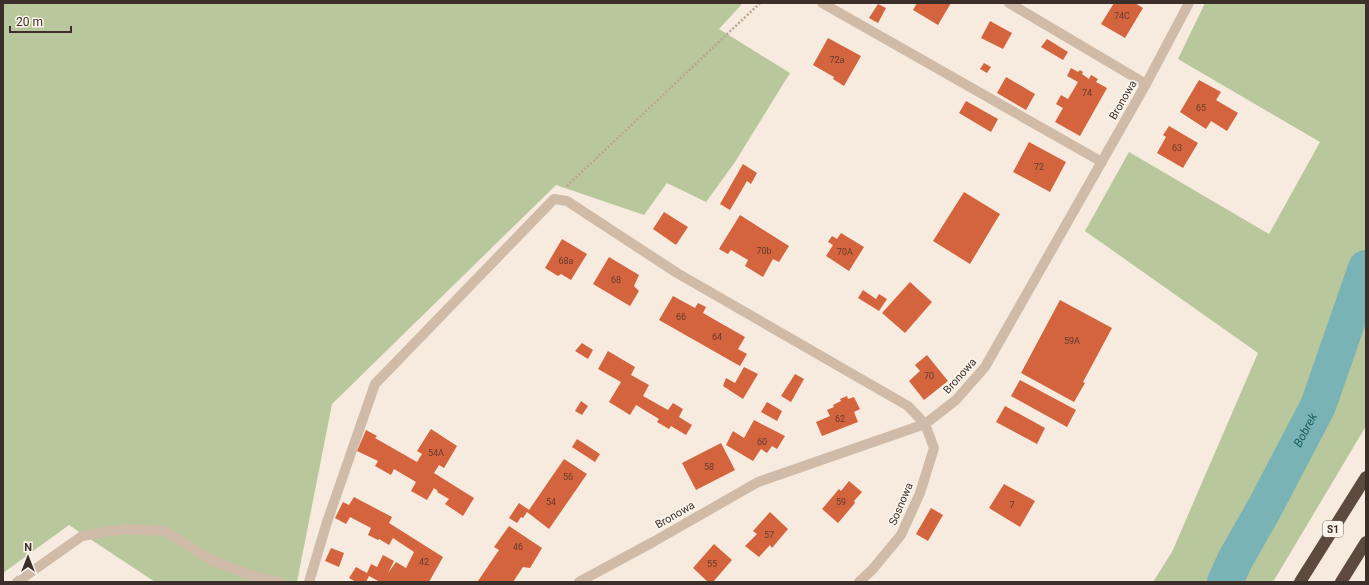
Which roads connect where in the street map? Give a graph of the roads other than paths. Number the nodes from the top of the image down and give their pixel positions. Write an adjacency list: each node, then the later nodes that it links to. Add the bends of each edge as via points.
1 (822, 3): 5 (street)
2 (1009, 3): 4 (street)
3 (1189, 3): 4 (street, Bronowa)
4 (1146, 84): 5 (street, Bronowa)
5 (1102, 162): 6 (street, Bronowa, via 985,367 956,400)
6 (924, 424): 11 (street, Sosnowa, via 908,406 677,273 567,201 554,198 375,384); 12 (street, Bronowa, via 758,482); 13 (street, Sosnowa, via 934,448 920,493 901,535)
7 (1366, 477): 14 (highway, S1)
8 (1366, 542): 15 (highway)
9 (17, 582): 10 (street, via 82,536 124,529 164,531 212,560 252,576)
10 (279, 582)
11 (309, 582)
12 (579, 582)
13 (859, 582)
14 (1300, 582)
15 (1341, 582)

